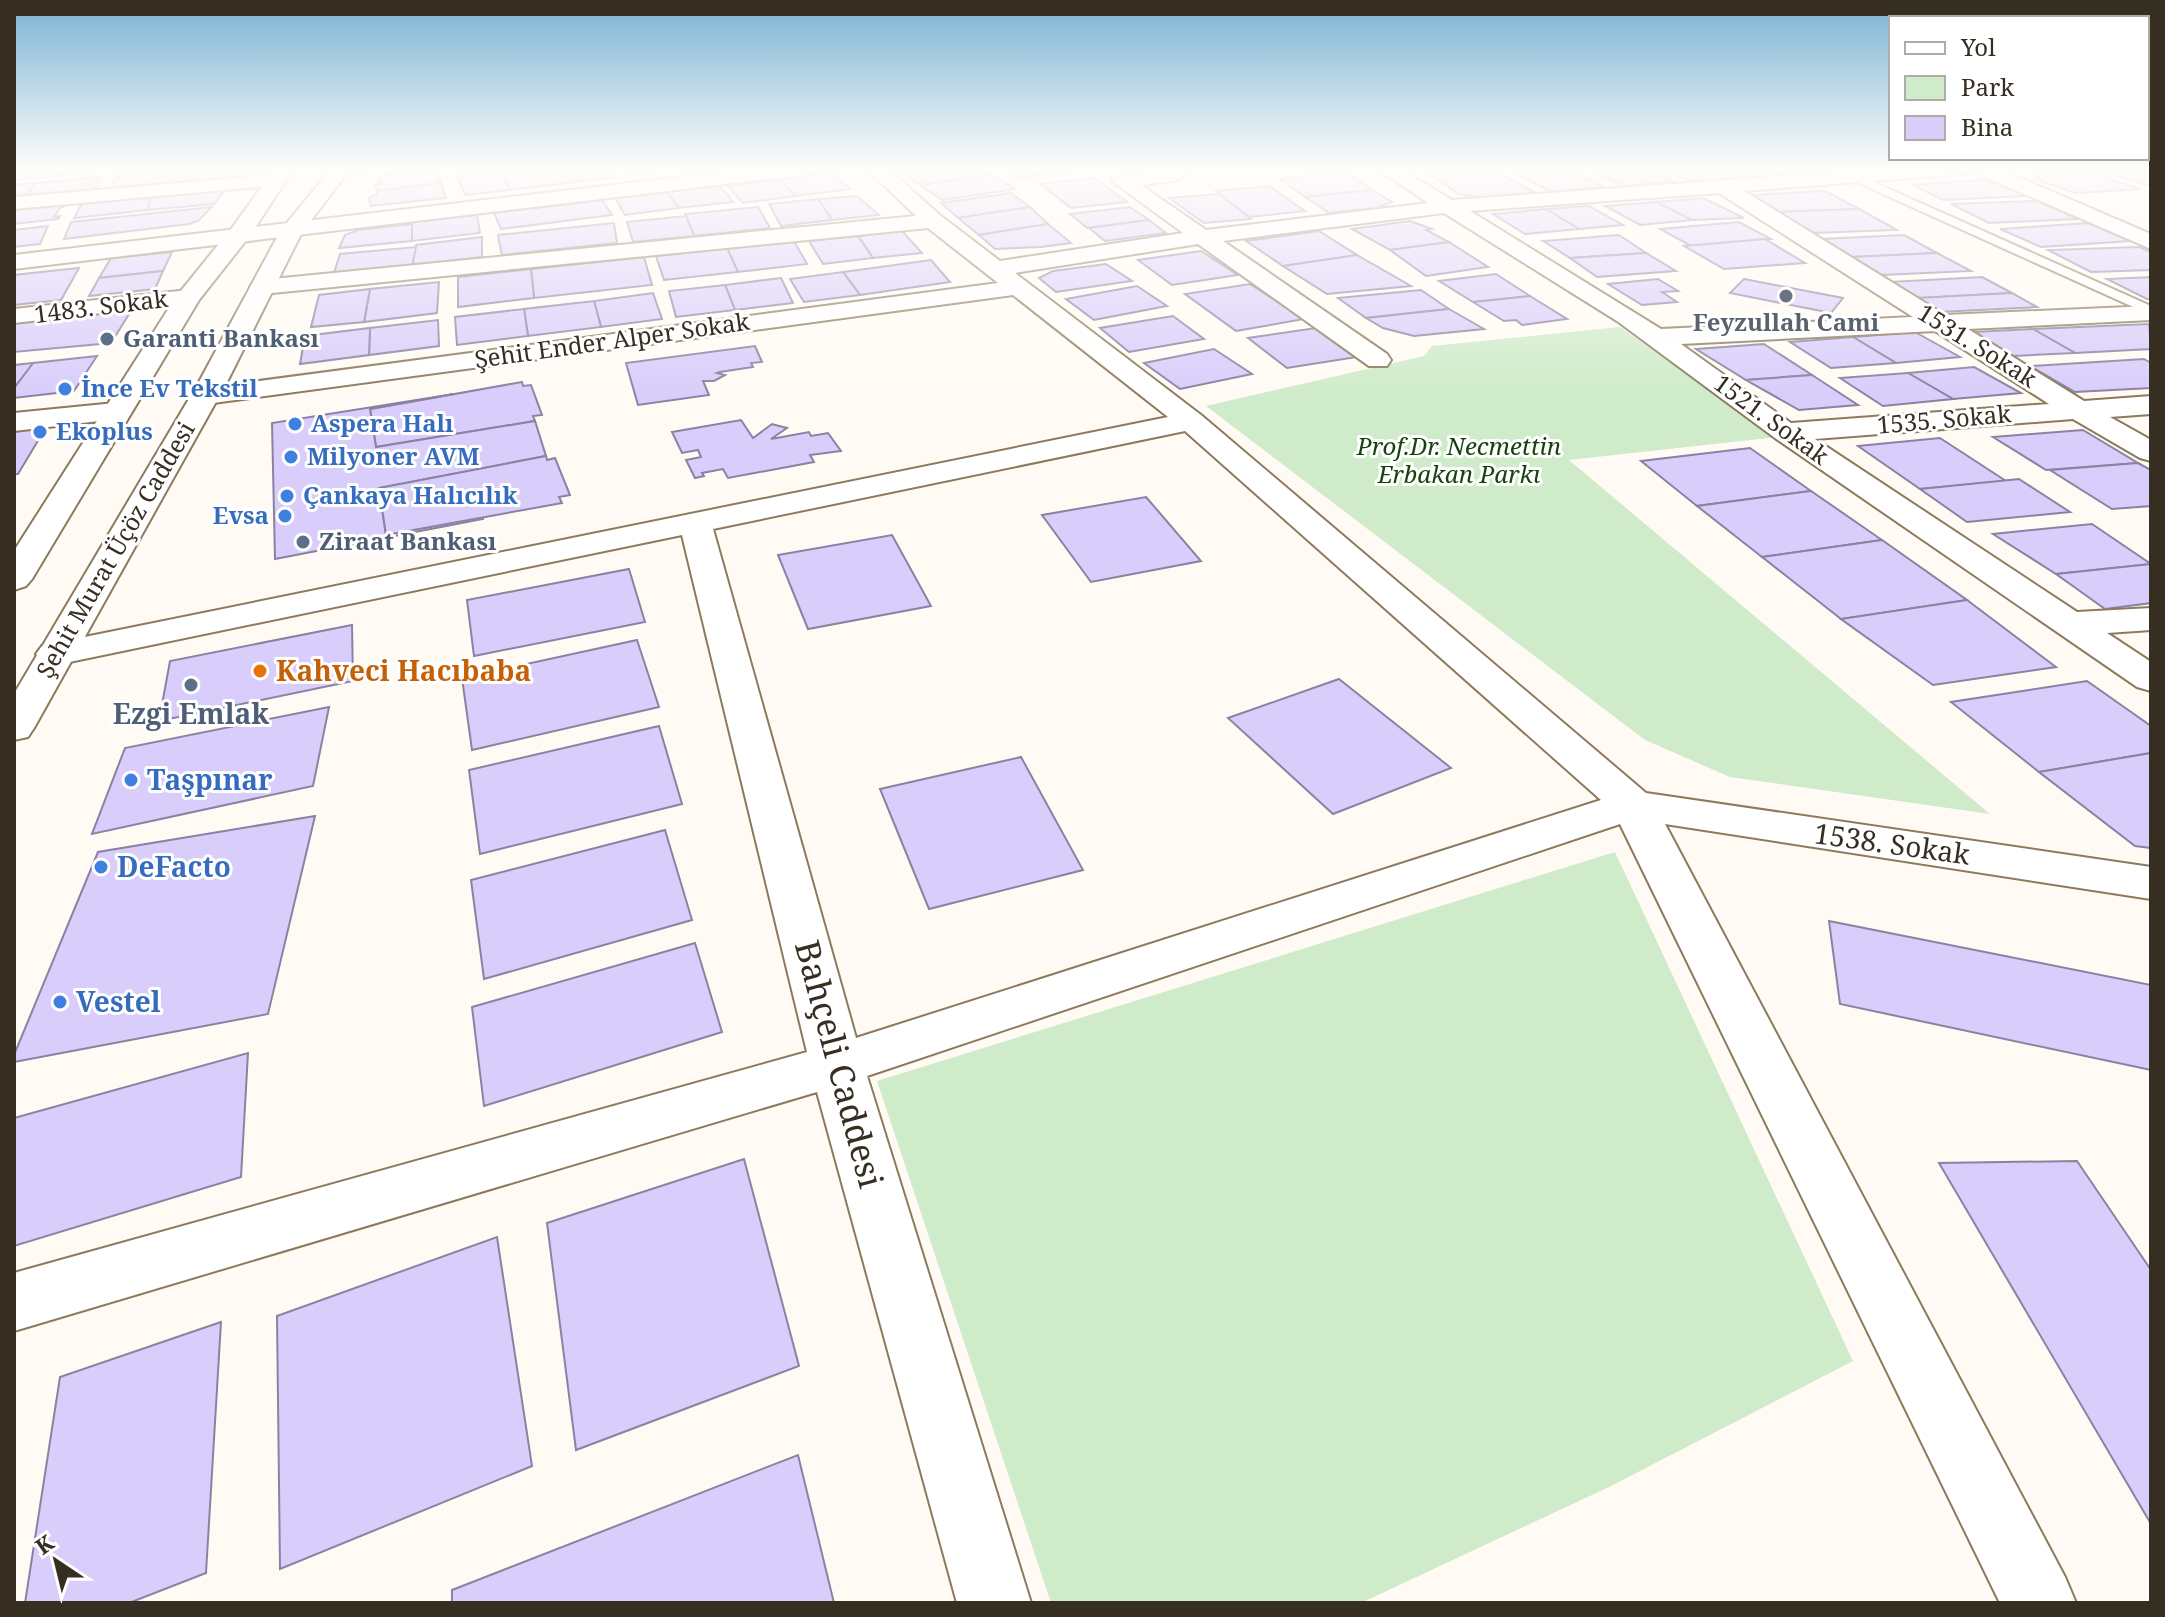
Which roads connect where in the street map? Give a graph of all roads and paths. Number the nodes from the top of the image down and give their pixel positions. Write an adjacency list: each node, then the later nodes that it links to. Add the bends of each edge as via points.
1 (176, 243): 11 (street)
2 (228, 243): 14 (street)
3 (285, 243): 13 (street, Şehit Murat Üçöz Caddesi)
4 (705, 243): 13 (street)
5 (962, 243): 12 (street)
6 (1172, 243): 12 (street, Şehit Ender Alper Sokak)
7 (1212, 243): 19 (street)
8 (1505, 243): 18 (street, 1521. Sokak)
9 (1815, 243): 17 (street, 1531. Sokak)
10 (2000, 243): 15 (lane)
11 (14, 262)
12 (1007, 278): 20 (street, Şehit Ender Alper Sokak); 24 (street)
13 (262, 287): 20 (street, Şehit Murat Üçöz Caddesi)
14 (188, 297): 16 (street, 1483. Sokak); 23 (street)
15 (2151, 312): 17 (street)
16 (14, 316)
17 (1942, 323): 18 (street); 22 (street, 1531. Sokak)
18 (1658, 337): 26 (street, 1521. Sokak)
19 (1378, 360)
20 (206, 396): 32 (street, Şehit Murat Üçöz Caddesi)
21 (2151, 405): 22 (street, 1535. Sokak)
22 (2076, 409): 26 (street, 1535. Sokak); 27 (street, 1531. Sokak)
23 (115, 412): 25 (street); 29 (street)
24 (1191, 421): 28 (street); 35 (street)
25 (14, 422)
26 (1785, 432): 31 (street, 1521. Sokak)
27 (2151, 452)
28 (695, 522): 32 (street); 37 (street, Bahçeli Caddesi)
29 (14, 579)
30 (2151, 619): 31 (street)
31 (2069, 624): 33 (street, 1521. Sokak)
32 (55, 654): 34 (street, Şehit Murat Üçöz Caddesi)
33 (2151, 679)
34 (14, 728)
35 (1633, 805): 36 (street, 1538. Sokak); 37 (street); 40 (street)
36 (2151, 883)
37 (837, 1065): 38 (street); 39 (street, Bahçeli Caddesi)
38 (14, 1302)
39 (994, 1603)
40 (2039, 1603)

